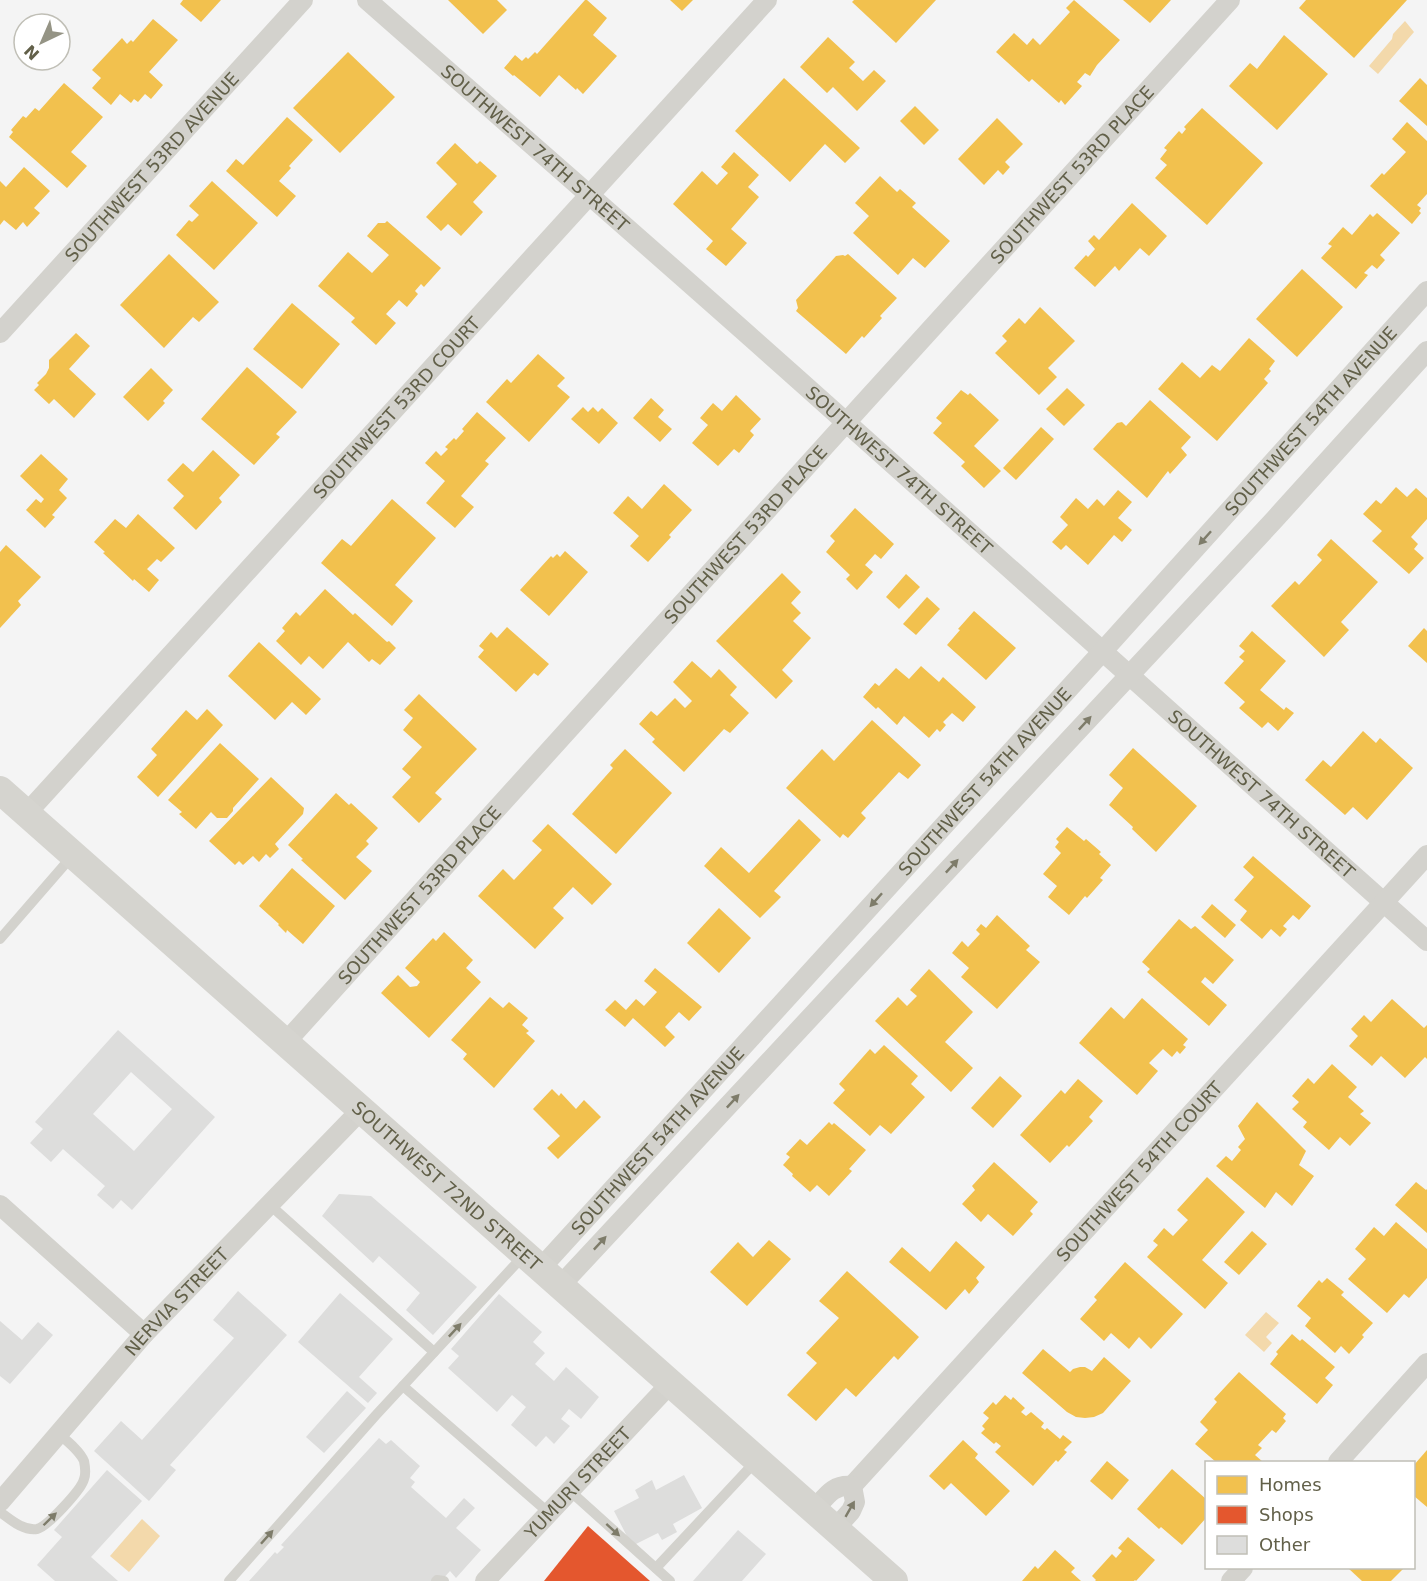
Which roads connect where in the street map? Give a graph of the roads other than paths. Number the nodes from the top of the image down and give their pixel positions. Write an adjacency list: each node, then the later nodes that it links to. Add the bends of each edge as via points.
1 (303, 0): 7 (street, SOUTHWEST 53RD AVENUE)
2 (367, 0): 5 (street, SOUTHWEST 74TH STREET)
3 (767, 0): 5 (street, SOUTHWEST 53RD COURT)
4 (1230, 0): 9 (street, SOUTHWEST 53RD PLACE)
5 (589, 196): 9 (street, SOUTHWEST 74TH STREET); 12 (street, SOUTHWEST 53RD COURT)
6 (1427, 291): 10 (street, SOUTHWEST 54TH AVENUE, one-way to 10)
7 (0, 333)
8 (1427, 351): 11 (street, SOUTHWEST 54TH AVENUE)
9 (846, 422): 10 (street, SOUTHWEST 74TH STREET); 18 (street, SOUTHWEST 53RD PLACE)
10 (1102, 652): 11 (street, SOUTHWEST 74TH STREET); 22 (street, SOUTHWEST 54TH AVENUE, one-way to 22)
11 (1129, 676): 15 (street, SOUTHWEST 74TH STREET); 22 (street, SOUTHWEST 54TH AVENUE, one-way to 11)
12 (9, 802): 13 (main road, SOUTHWEST 72ND STREET)
13 (73, 855): 16 (lane); 18 (main road, SOUTHWEST 72ND STREET)
14 (1427, 855): 15 (street, SOUTHWEST 54TH COURT)
15 (1384, 903): 17 (street, SOUTHWEST 74TH STREET); 31 (street, SOUTHWEST 54TH COURT)
16 (0, 939)
17 (1427, 942)
18 (285, 1043): 19 (main road, SOUTHWEST 72ND STREET)
19 (361, 1110): 21 (street, NERVIA STREET); 22 (main road, SOUTHWEST 72ND STREET)
20 (0, 1205): 23 (street)
21 (270, 1205): 23 (street, NERVIA STREET); 24 (lane)
22 (542, 1270): 24 (lane, one-way to 22); 26 (main road, SOUTHWEST 72ND STREET)
23 (144, 1334): 28 (street, NERVIA STREET)
24 (434, 1352): 27 (lane)
25 (1427, 1363): 30 (street)
26 (670, 1384): 29 (main road, SOUTHWEST 72ND STREET); 32 (street, YUMURI STREET)
27 (403, 1386): 36 (lane); 40 (lane, one-way to 27)
28 (59, 1434): 33 (street, NERVIA STREET); 35 (lane, one-way to 28, via 21,1526 38,1528 79,1489 84,1480 82,1457)
29 (756, 1460): 34 (main road, SOUTHWEST 72ND STREET); 38 (lane)
30 (1339, 1461)
31 (852, 1486): 34 (street, SOUTHWEST 54TH COURT, via 832,1490); 37 (street, one-way to 31, via 855,1502)
32 (570, 1491): 36 (street, YUMURI STREET); 38 (lane, one-way to 38)
33 (0, 1502)
34 (814, 1510): 37 (main road, SOUTHWEST 72ND STREET)
35 (0, 1512)
36 (549, 1513): 43 (street, YUMURI STREET)
37 (836, 1529): 45 (main road, SOUTHWEST 72ND STREET)
38 (656, 1568): 44 (lane)
39 (1242, 1569): 46 (street)
40 (229, 1581)
41 (436, 1581): 42 (lane)
42 (444, 1581)
43 (485, 1581)
44 (670, 1581)
45 (894, 1581)
46 (1231, 1581)

